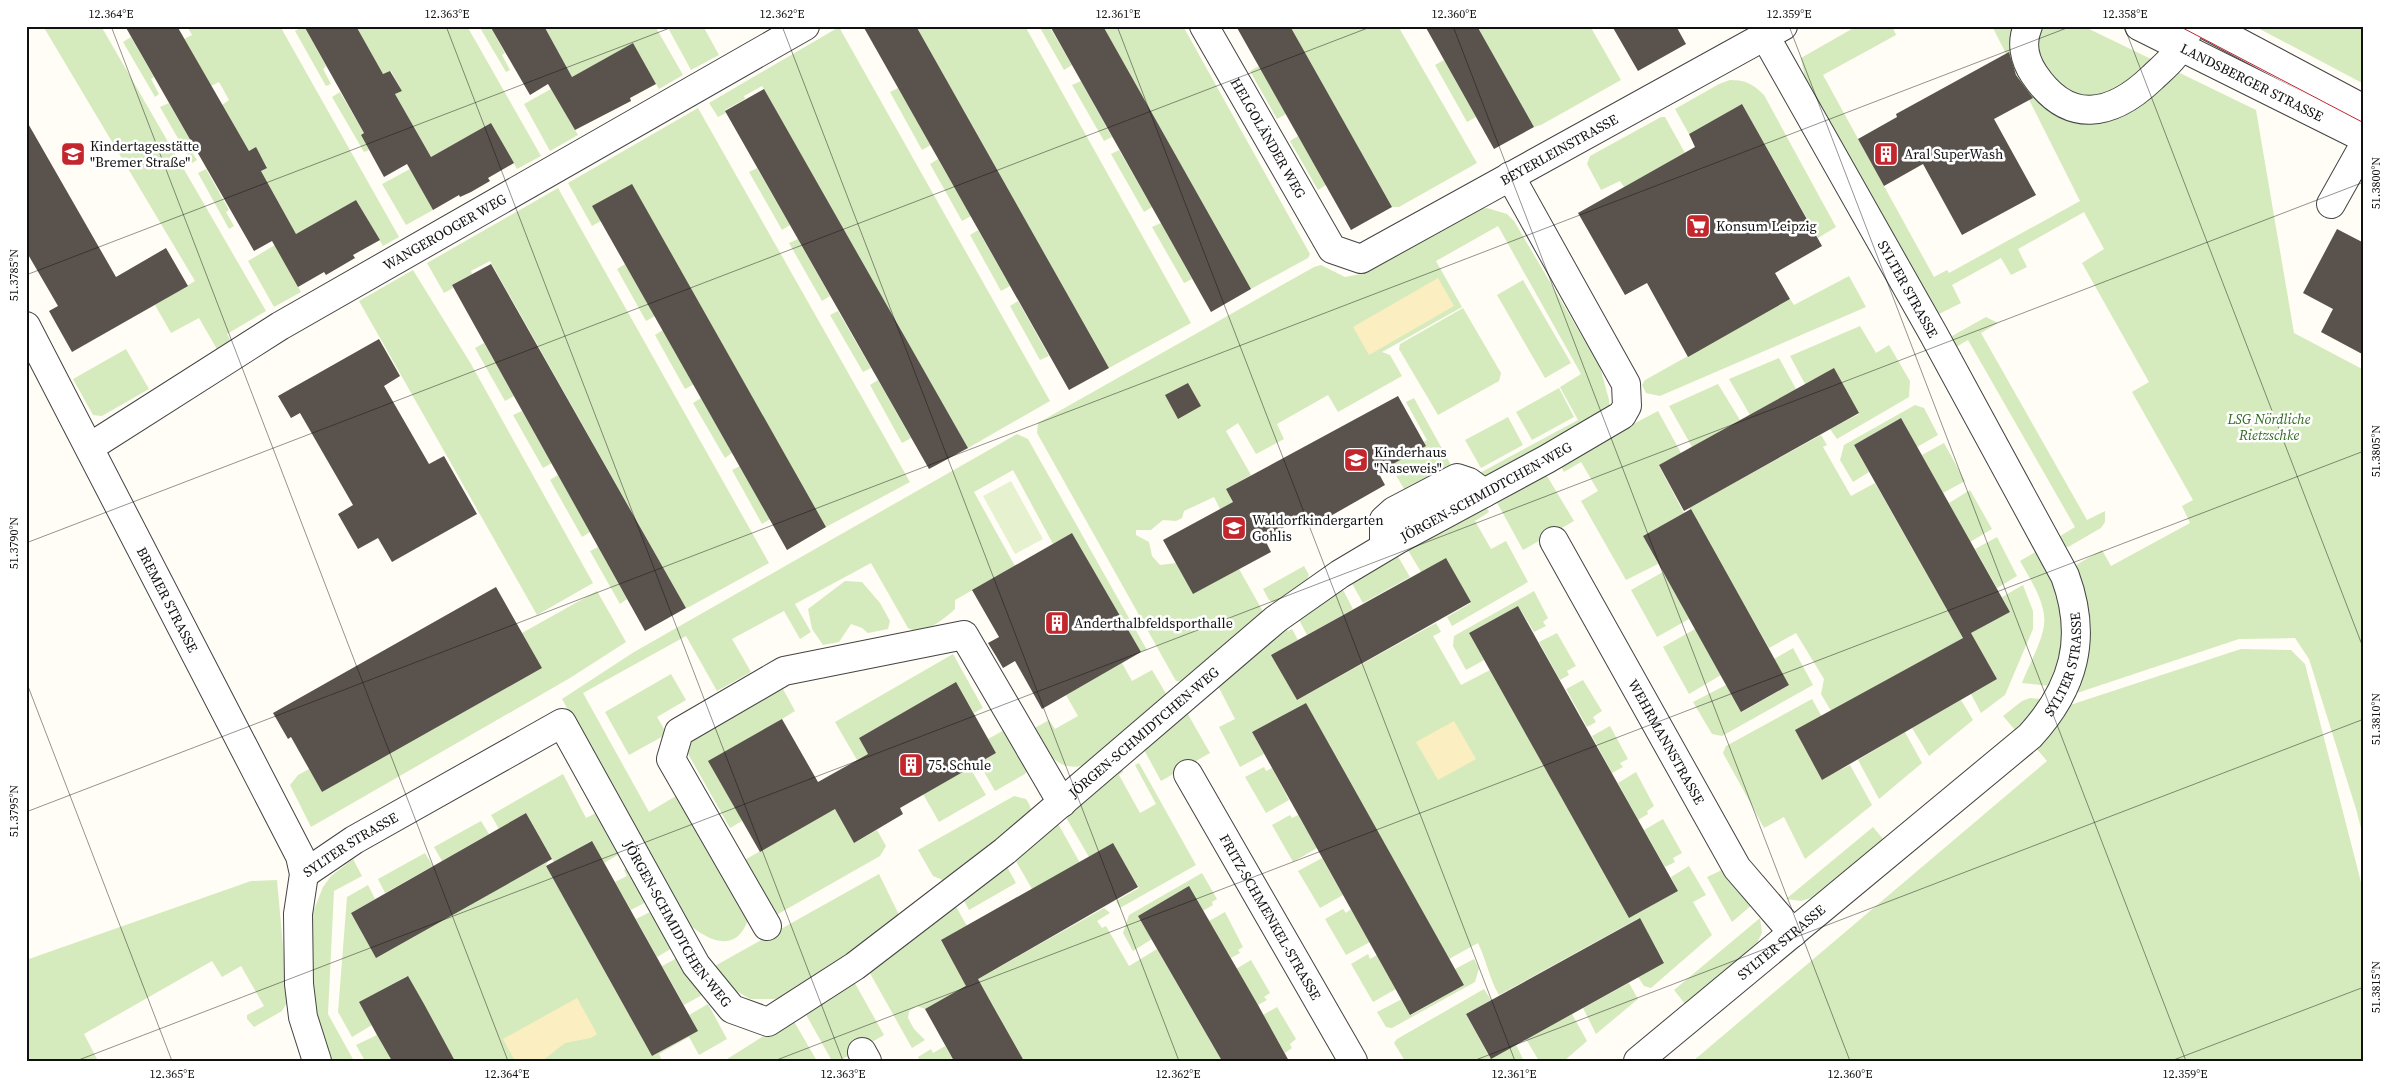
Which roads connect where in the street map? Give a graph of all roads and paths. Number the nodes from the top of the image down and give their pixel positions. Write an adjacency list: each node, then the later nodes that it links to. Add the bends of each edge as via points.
1 (805, 26): 15 (street, WANGEROOGER WEG, via 289,321)
2 (1204, 26): 13 (street, HELGOLÄNDER WEG)
3 (2028, 26): 7 (street, via 2024,46 2031,70 2053,98 2063,105 2091,110 2135,94 2173,58)
4 (2139, 26): 7 (street, LANDSBERGER STRASSE)
5 (2208, 26): 8 (street, LANDSBERGER STRASSE)
6 (1774, 31): 11 (street, BEYERLEINSTRASSE); 22 (street, SYLTER STRASSE, via 2058,562 2073,598 2077,626 2069,675 2049,715 2030,736)
7 (2185, 36): 9 (street, LANDSBERGER STRASSE)
8 (2364, 109)
9 (2364, 138)
10 (2364, 145): 12 (street)
11 (1510, 176): 13 (street, BEYERLEINSTRASSE, via 1361,260); 19 (street, JÖRGEN-SCHMIDTCHEN-WEG, via 1626,384 1627,406 1622,415 1384,547 1276,619)
12 (2331, 204)
13 (1332, 249)
14 (26, 326): 15 (street, BREMER STRASSE)
15 (90, 447): 20 (street, BREMER STRASSE, via 293,841)
16 (1554, 541): 22 (street, WEHRMANNSTRASSE, via 1737,868)
17 (562, 723): 19 (street, JÖRGEN-SCHMIDTCHEN-WEG, via 696,965 732,1009 768,1022 855,966); 20 (street, SYLTER STRASSE, via 354,840)
18 (1188, 774): 24 (street, FRITZ-SCHMENKEL-STRASSE)
19 (1062, 803): 21 (street, via 964,635 784,671 679,732 671,759)
20 (304, 874): 23 (street, SYLTER STRASSE, via 298,914 299,984 303,1017)
21 (767, 926)
22 (1793, 933): 25 (street, SYLTER STRASSE)
23 (317, 1061)
24 (1353, 1061)
25 (1638, 1061)

